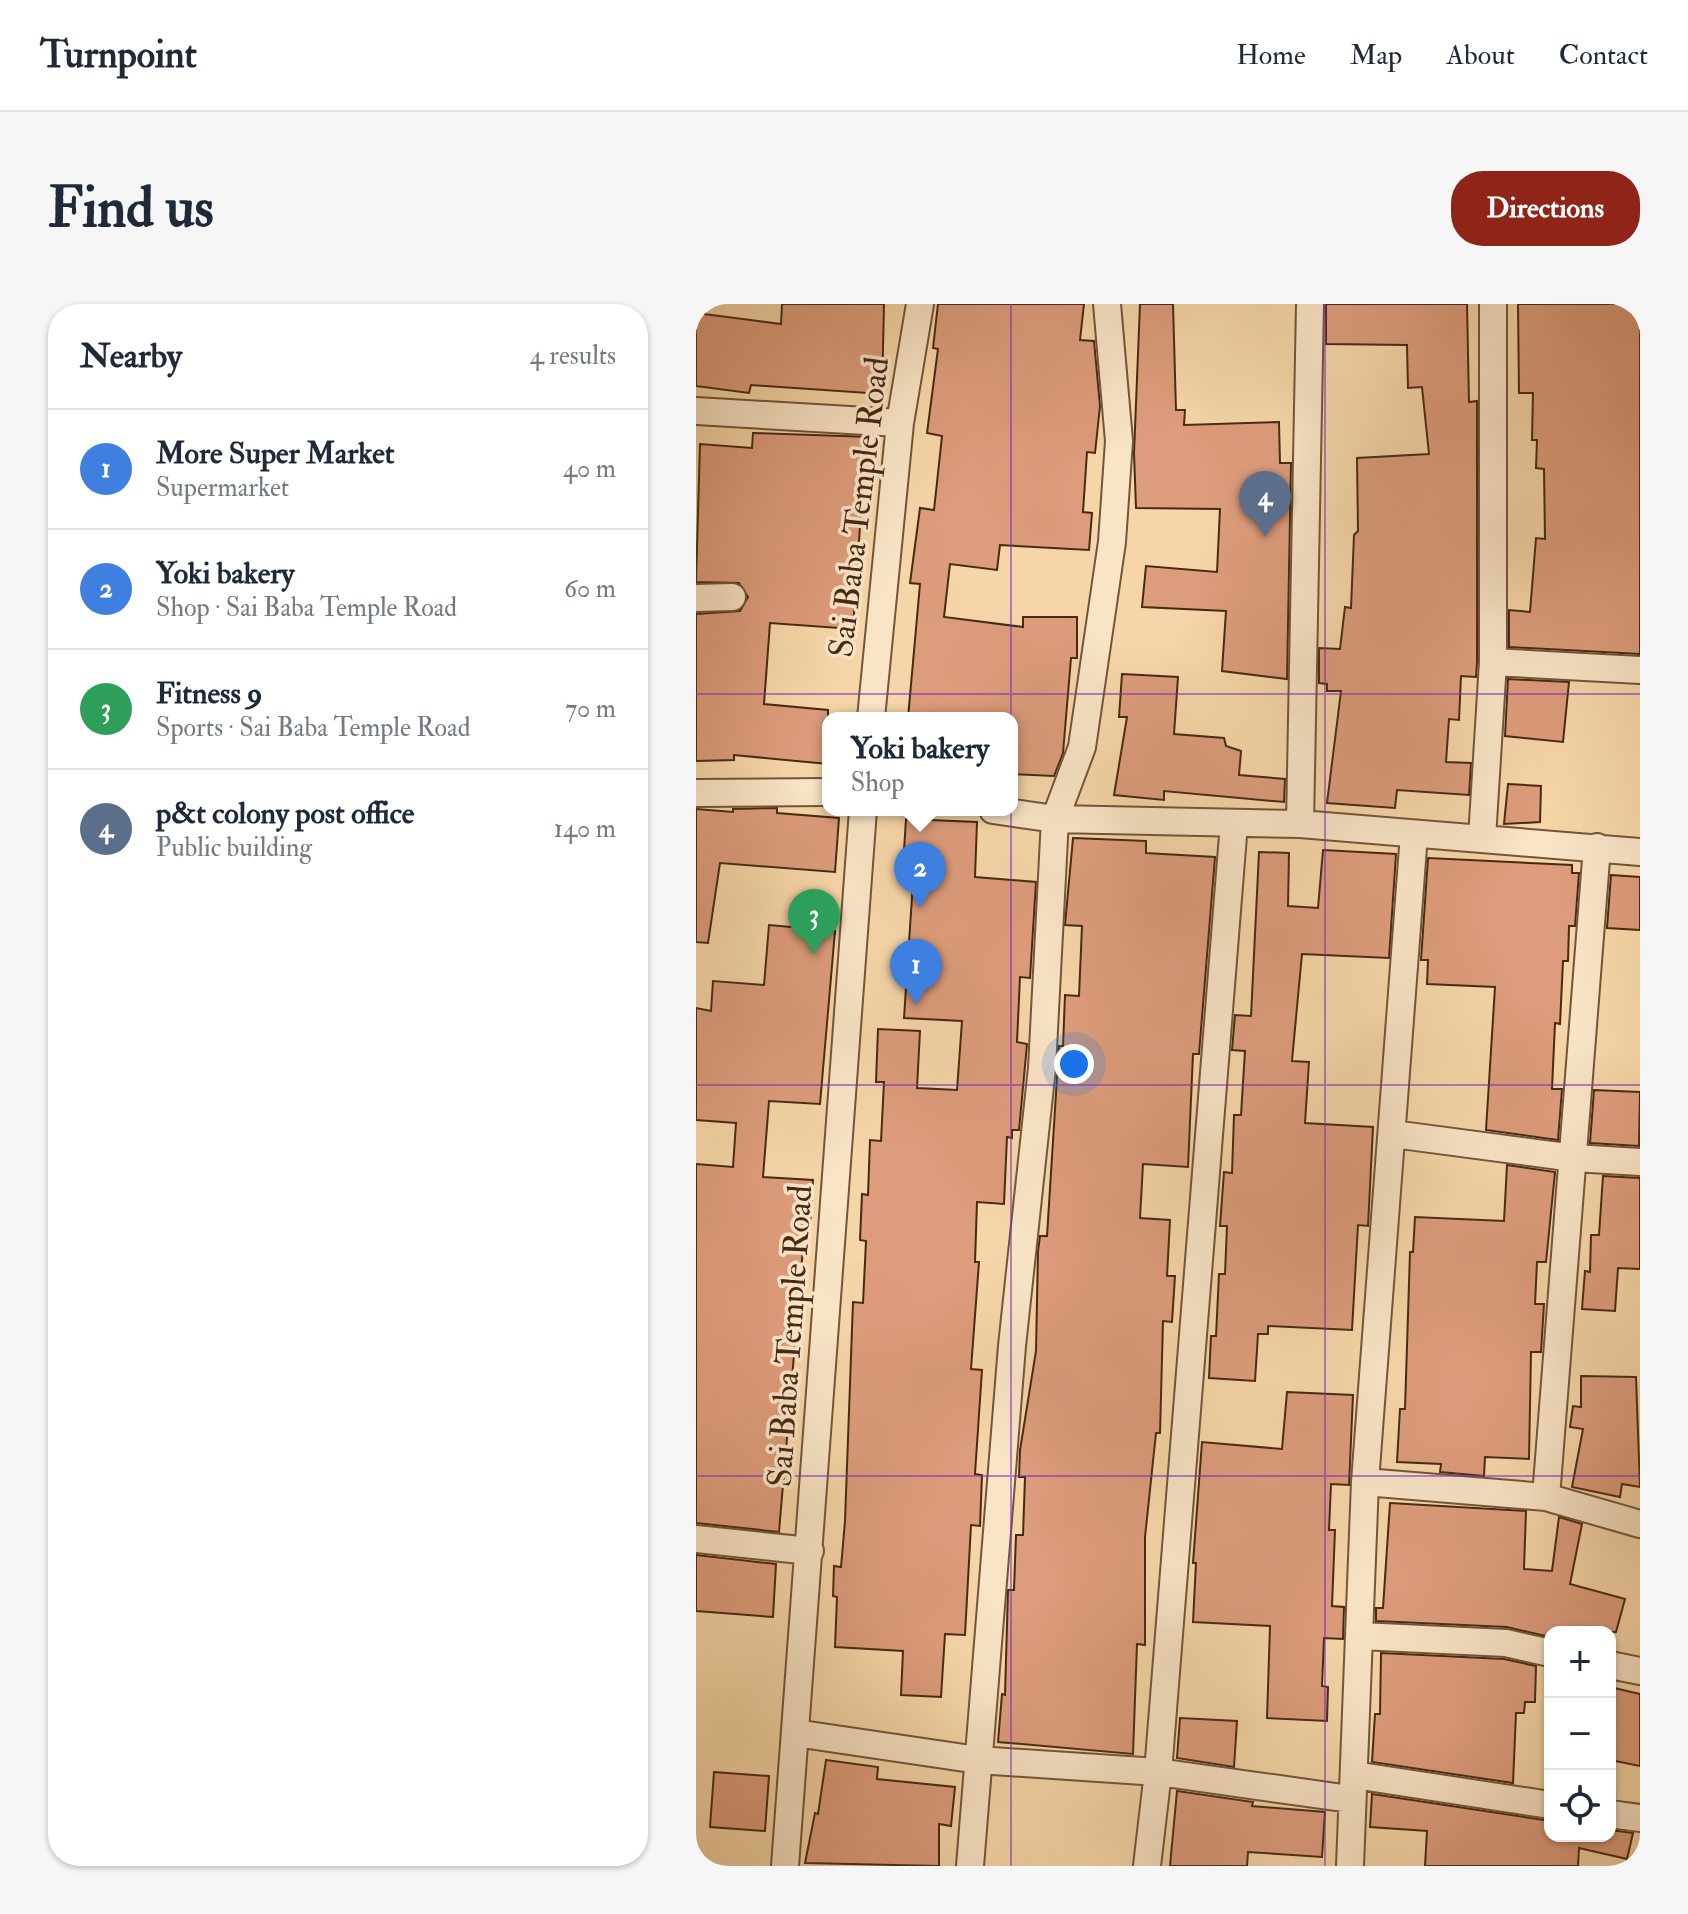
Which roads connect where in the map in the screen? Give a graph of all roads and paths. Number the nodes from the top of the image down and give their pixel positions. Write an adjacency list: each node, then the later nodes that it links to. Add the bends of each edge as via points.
1 (920, 304): 6 (street, Sai Baba Temple Road)
2 (1107, 304): 16 (street, via 1119,441 1112,542 1082,747)
3 (1310, 304): 18 (street)
4 (1493, 304): 9 (street)
5 (696, 411): 6 (street)
6 (900, 423): 11 (street, Sai Baba Temple Road)
7 (732, 597): 8 (street)
8 (696, 598)
9 (1493, 662): 10 (street); 20 (street)
10 (1640, 670)
11 (872, 712)
12 (822, 792): 13 (street)
13 (696, 793)
14 (1018, 814): 16 (street)
15 (863, 816): 30 (street, Sai Baba Temple Road)
16 (1055, 819): 17 (street); 36 (street, via 1042,1068 1012,1346)
17 (1234, 823): 18 (street); 37 (street)
18 (1300, 824): 19 (street)
19 (1414, 834): 20 (street); 23 (street)
20 (1482, 838): 21 (street)
21 (1597, 847): 22 (street); 24 (street)
22 (1640, 852)
23 (1393, 1134): 24 (street); 26 (street)
24 (1574, 1158): 25 (street); 27 (street)
25 (1640, 1162)
26 (1365, 1482): 27 (street); 31 (street)
27 (1546, 1497): 28 (street)
28 (1640, 1524)
29 (696, 1539): 30 (street)
30 (810, 1551): 35 (street, Sai Baba Temple Road)
31 (1360, 1636): 32 (street, via 1506,1643); 38 (street)
32 (1544, 1652)
33 (1616, 1666): 34 (street)
34 (1640, 1671)
35 (795, 1733): 36 (street); 42 (street, Sai Baba Temple Road)
36 (978, 1760): 37 (street); 43 (street)
37 (1158, 1772): 38 (street); 44 (street)
38 (1352, 1787): 39 (street); 45 (street)
39 (1544, 1804)
40 (1616, 1815): 41 (street)
41 (1640, 1818)
42 (785, 1866)
43 (970, 1866)
44 (1147, 1866)
45 (1350, 1866)

